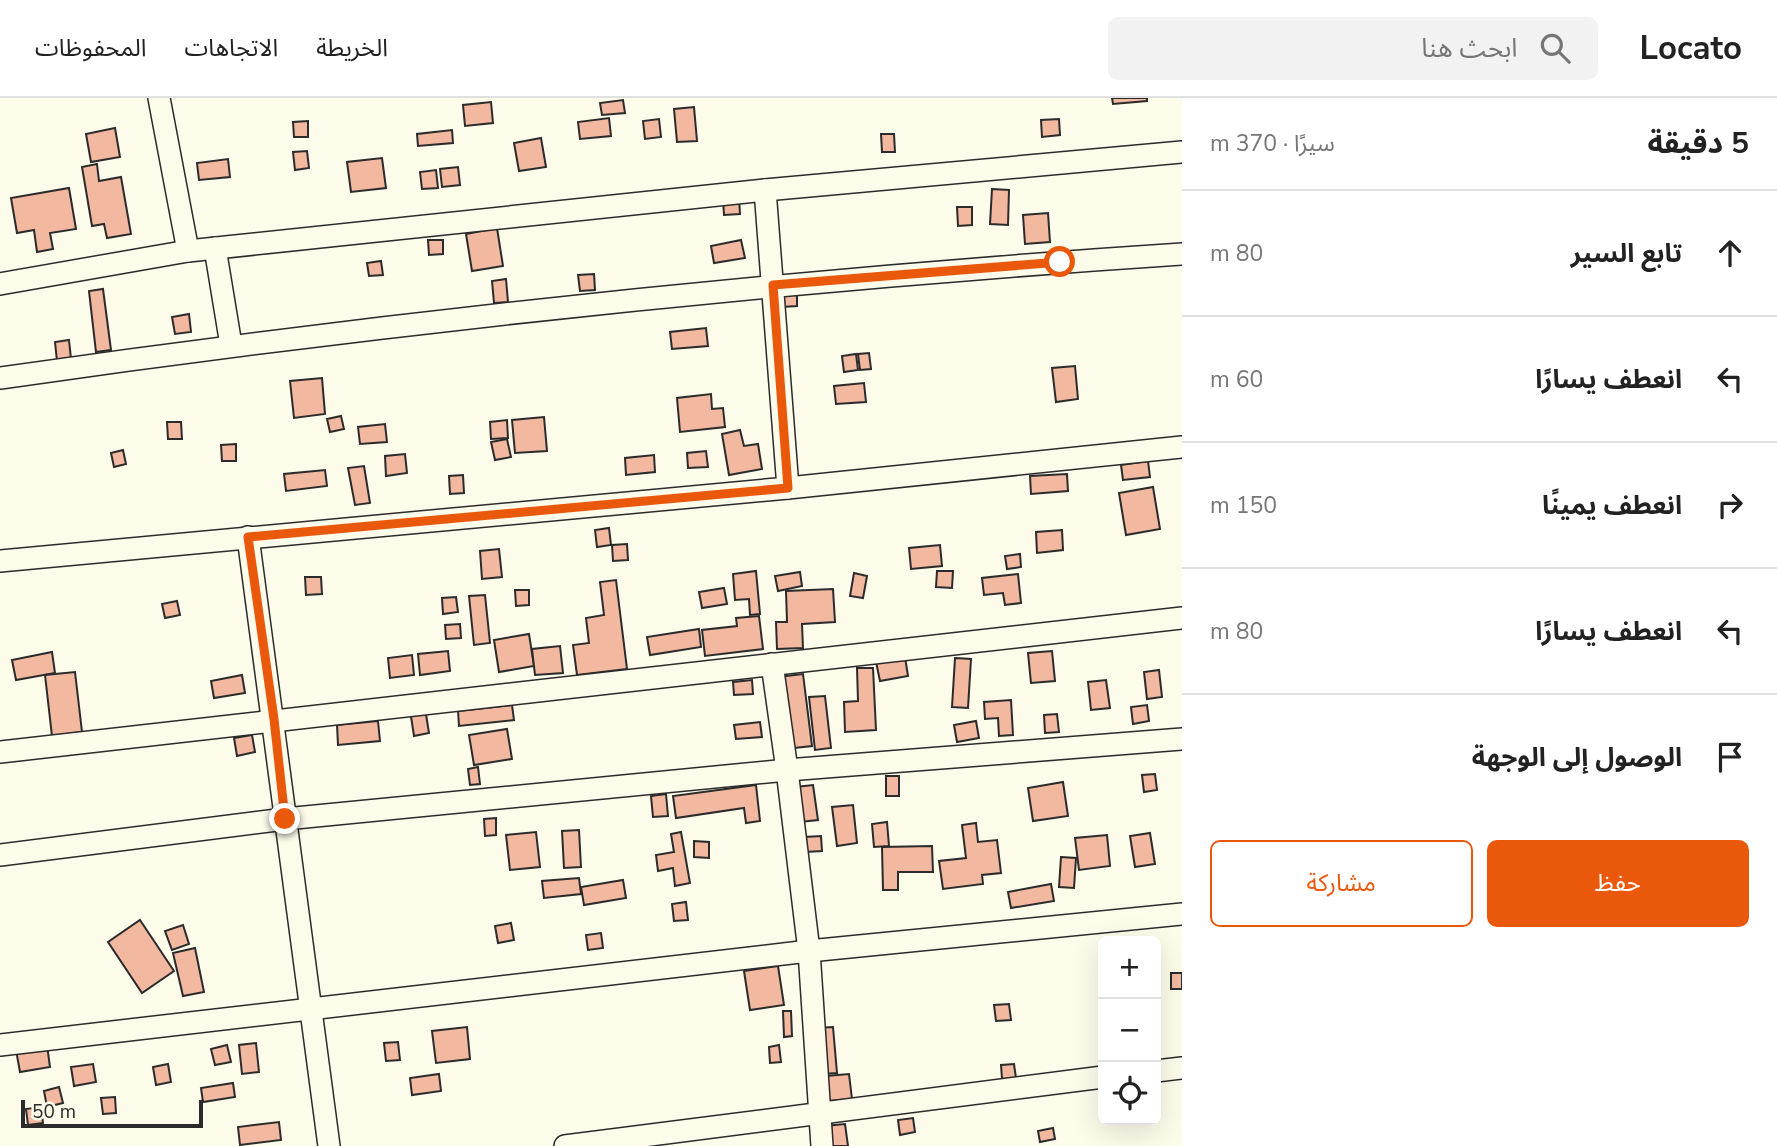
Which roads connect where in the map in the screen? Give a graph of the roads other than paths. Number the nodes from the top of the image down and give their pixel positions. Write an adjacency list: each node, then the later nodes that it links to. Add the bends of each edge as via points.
1 (159, 98): 5 (street)
2 (1182, 152): 3 (street)
3 (765, 190): 4 (street); 8 (street)
4 (215, 248): 5 (street); 9 (street)
5 (188, 251): 7 (street)
6 (1182, 254): 8 (street)
7 (0, 284)
8 (773, 285): 9 (street); 12 (street)
9 (231, 345): 10 (street)
10 (0, 379)
11 (1182, 447): 12 (street)
12 (788, 488): 13 (street)
13 (248, 537): 14 (street); 17 (street)
14 (0, 561)
15 (1182, 618): 16 (street)
16 (772, 664): 17 (street); 20 (street)
17 (274, 719): 19 (street); 21 (street)
18 (1182, 739): 20 (street)
19 (0, 752)
20 (788, 770): 21 (street); 24 (street)
21 (285, 819): 22 (street); 25 (street)
22 (0, 855)
23 (1182, 914): 24 (street)
24 (808, 951): 25 (street); 30 (street)
25 (310, 1009): 26 (street); 31 (street)
26 (0, 1045)
27 (1182, 1068): 28 (street)
28 (1161, 1070)
29 (1098, 1078): 30 (street)
30 (820, 1112): 32 (street); 33 (street)
31 (329, 1146)
32 (565, 1146)
33 (822, 1146)

